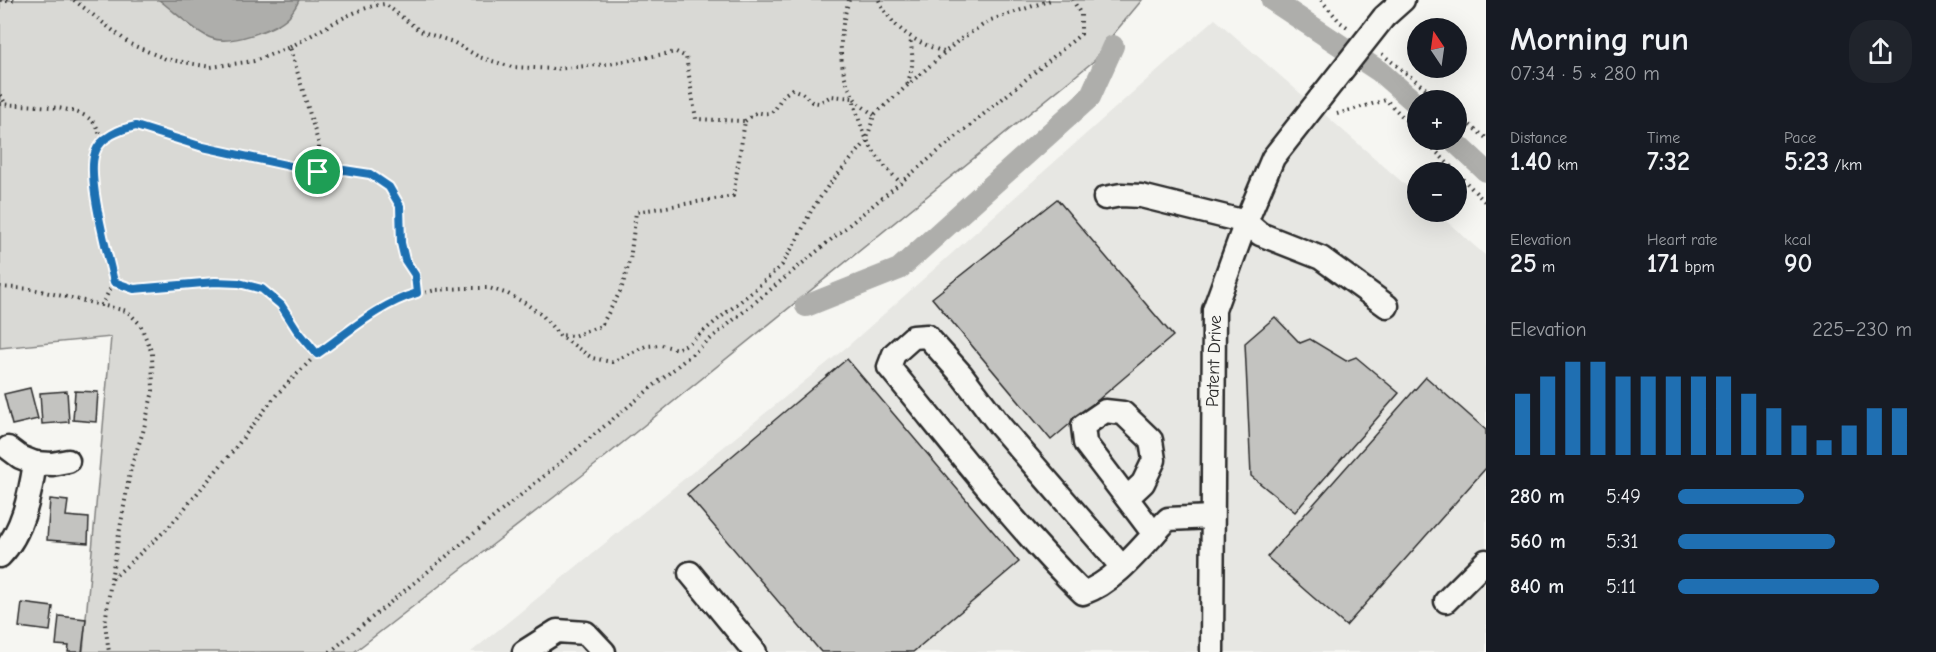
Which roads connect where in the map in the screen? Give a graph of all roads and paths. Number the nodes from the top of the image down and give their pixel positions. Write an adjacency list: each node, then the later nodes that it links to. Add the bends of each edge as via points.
1 (0, 0): 2 (path)
2 (15, 0)
3 (74, 0): 10 (path, via 130,44 166,59 211,67 254,61)
4 (849, 0): 14 (path, via 840,46)
5 (879, 0): 9 (path, via 893,22)
6 (1051, 0): 11 (path, via 991,20)
7 (1073, 0): 27 (path, via 1081,15 1081,34)
8 (1402, 0): 30 (street, Patent Drive, bridge, via 1384,17 1273,158)
9 (910, 38): 11 (path); 12 (path, via 914,59)
10 (290, 47): 20 (path, via 349,15 385,4 420,31 512,67 555,69 675,52 686,57 696,119); 26 (path, via 319,145)
11 (945, 52): 12 (path)
12 (906, 87): 17 (path)
13 (0, 95): 16 (path)
14 (853, 98): 17 (path); 20 (path, via 831,96 819,103 812,102 792,89 771,113 757,112); 23 (path)
15 (0, 104): 16 (path)
16 (7, 105): 24 (path, via 77,113 97,127)
17 (874, 115): 23 (path)
18 (1333, 116): 19 (path, via 1386,99)
19 (1407, 121)
20 (745, 122): 36 (path, via 733,196 636,212 630,260 621,290 601,326 573,336)
21 (1467, 123): 22 (path)
22 (1486, 138)
23 (866, 142): 27 (path); 36 (path, via 828,186 782,265 689,344 676,349 646,346 612,362 592,358)
24 (101, 145): 26 (path, via 119,130 136,126 203,147); 31 (path, via 95,152 92,174)
25 (1435, 150): 29 (path)
26 (318, 172): 33 (path, via 370,174 389,187 400,206 401,243 405,260 415,275)
27 (901, 183): 51 (path)
28 (1105, 198): 30 (street, via 1141,196)
29 (1486, 203)
30 (1246, 222): 35 (street, via 1260,234 1321,258); 42 (street, Patent Drive, via 1214,310)
31 (114, 282): 34 (path); 37 (path, via 134,289 215,282 262,289 281,305)
32 (0, 287): 34 (path, via 32,289)
33 (417, 293): 36 (path, via 489,288 525,303); 37 (path, via 399,298)
34 (101, 306): 48 (path, via 127,311 140,324 152,353 153,391 131,467)
35 (1387, 306)
36 (559, 335)
37 (317, 354): 48 (path, via 277,394 168,528)
38 (8, 448): 40 (street)
39 (68, 461): 40 (street)
40 (35, 464): 44 (street, via 18,527)
41 (1127, 498): 43 (street)
42 (1212, 517): 43 (street, via 1168,519); 55 (street, Patent Drive)
43 (1154, 534): 46 (street)
44 (0, 556)
45 (1486, 561): 49 (street)
46 (1122, 567): 46 (street, via 1099,588 1083,593 1052,562 889,367 894,354 913,337 927,336)
47 (690, 573): 54 (street)
48 (111, 580): 50 (path, via 105,624)
49 (1446, 601)
50 (109, 652)
51 (330, 652)
52 (524, 652): 53 (street, via 556,631 586,633)
53 (604, 652)
54 (755, 652)
55 (1212, 652)

